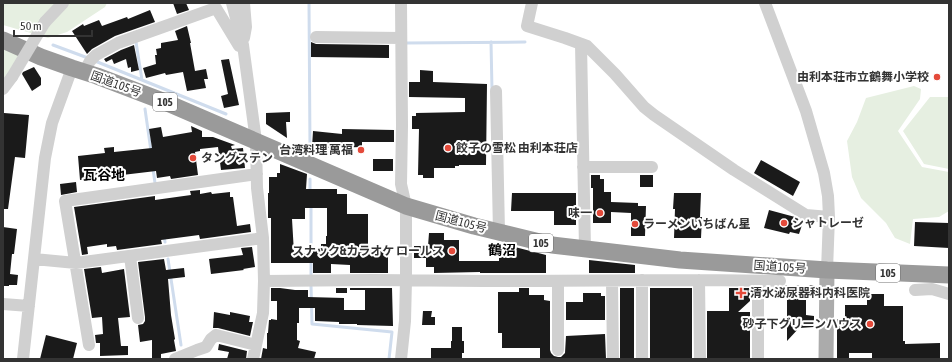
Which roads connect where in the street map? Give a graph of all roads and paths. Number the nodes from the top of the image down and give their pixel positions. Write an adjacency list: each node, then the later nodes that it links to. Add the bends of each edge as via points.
1 (63, 3): 13 (street, bridge, via 44,22)
2 (232, 3): 11 (street)
3 (244, 3): 11 (street, via 246,27)
4 (401, 3): 8 (street)
5 (532, 3): 10 (street, via 527,26)
6 (765, 3): 20 (street, via 813,134 824,173)
7 (316, 37): 8 (street)
8 (401, 38): 19 (street, via 401,184)
9 (3, 40): 12 (highway, 国道105号 / 105, via 41,57)
10 (581, 44): 16 (street); 20 (street, via 609,68 654,115 806,215)
11 (243, 49): 12 (street, via 216,8 118,43); 15 (street)
12 (85, 64): 15 (highway, 国道105号 / 105); 25 (street, via 52,123 44,158)
13 (3, 89)
14 (496, 91): 21 (street)
15 (256, 141): 18 (street); 19 (highway, 国道105号 / 105)
16 (583, 167): 17 (street); 23 (street)
17 (652, 167)
18 (257, 174): 22 (street); 26 (street, via 65,201)
19 (406, 206): 21 (highway, 国道105号 / 105); 29 (street)
20 (829, 217): 27 (street)
21 (499, 232): 23 (highway, 国道105号 / 105, via 552,245)
22 (263, 238): 24 (street); 32 (street)
23 (585, 249): 27 (highway, 国道105号 / 105, via 680,260)
24 (130, 256): 26 (street); 41 (street)
25 (34, 259): 26 (street); 40 (street)
26 (76, 263): 43 (street)
27 (827, 270): 28 (highway, 国道105号 / 105); 53 (main road)
28 (949, 275)
29 (406, 280): 32 (street); 33 (street); 48 (street, via 406,320)
30 (642, 280): 31 (street); 34 (street); 50 (street)
31 (699, 280): 35 (street); 51 (street)
32 (264, 281): 42 (street, via 263,313)
33 (558, 281): 34 (street); 44 (street)
34 (612, 281): 49 (street)
35 (758, 281): 36 (street); 52 (street)
36 (780, 281)
37 (915, 290): 38 (street, via 932,289)
38 (949, 294)
39 (3, 304): 40 (street)
40 (29, 306): 45 (street)
41 (138, 318)
42 (256, 344): 46 (street, via 216,336 210,339 206,347); 47 (street)
43 (89, 345)
44 (558, 350)
45 (23, 359)
46 (175, 359)
47 (253, 359)
48 (401, 359)
49 (613, 359)
50 (642, 359)
51 (700, 359)
52 (758, 359)
53 (826, 359)

